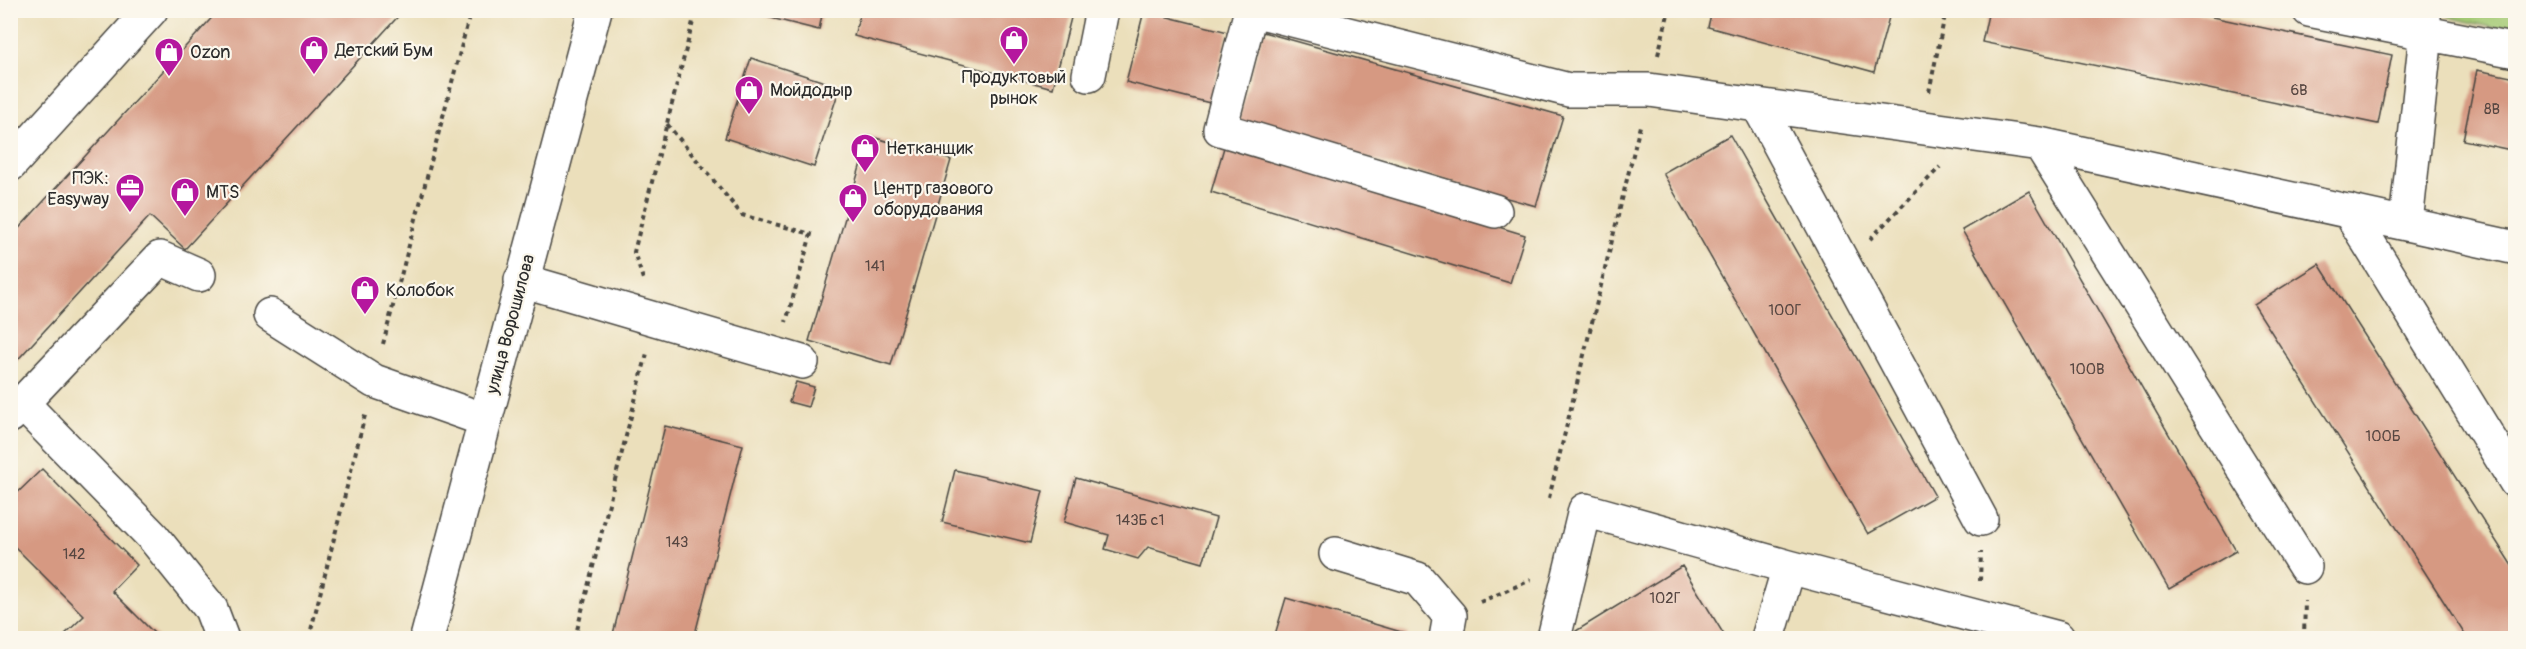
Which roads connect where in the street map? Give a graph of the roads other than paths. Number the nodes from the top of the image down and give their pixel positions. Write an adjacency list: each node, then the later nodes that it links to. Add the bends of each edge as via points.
1 (151, 10): 11 (main road)
2 (594, 10): 17 (main road, улица Ворошилова)
3 (1102, 10): 8 (main road)
4 (1252, 10): 9 (main road, via 1569,90 1649,90); 12 (main road, via 1220,129)
5 (2309, 10): 6 (main road)
6 (2424, 23): 7 (main road); 14 (main road)
7 (2516, 51)
8 (1089, 75)
9 (1758, 105): 10 (main road); 23 (main road)
10 (2040, 144): 13 (main road); 26 (main road)
11 (10, 165)
12 (1495, 211)
13 (2349, 211): 14 (main road); 22 (main road)
14 (2406, 223): 15 (main road)
15 (2516, 248)
16 (199, 275): 20 (main road, via 159,258)
17 (521, 280): 19 (main road); 21 (main road, улица Ворошилова)
18 (270, 315): 21 (main road, via 374,381)
19 (790, 358)
20 (16, 409): 29 (main road, via 153,537 210,609)
21 (486, 420): 30 (main road, улица Ворошилова)
22 (2516, 482)
23 (1982, 519)
24 (1336, 554): 27 (main road, via 1418,579)
25 (1789, 567): 28 (main road); 31 (main road, via 1585,510); 32 (main road)
26 (2305, 567)
27 (1448, 627)
28 (1978, 628): 33 (main road)
29 (222, 639)
30 (427, 639)
31 (1554, 639)
32 (1768, 639)
33 (2058, 639)

